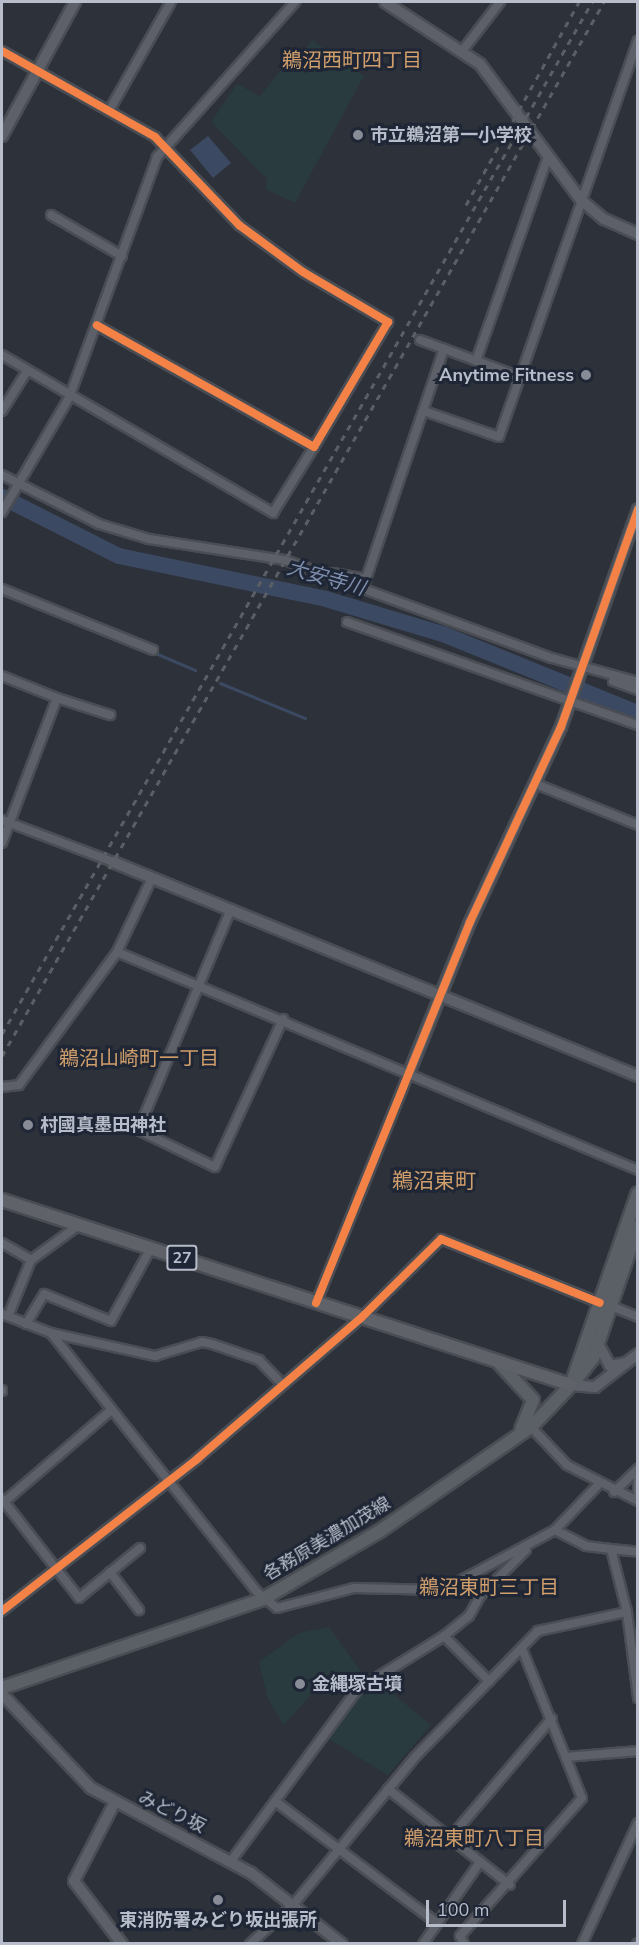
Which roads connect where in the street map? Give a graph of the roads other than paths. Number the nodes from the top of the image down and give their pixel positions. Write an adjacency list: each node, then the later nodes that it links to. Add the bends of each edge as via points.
1 (75, 2): 9 (street)
2 (171, 2): 10 (street)
3 (295, 2): 12 (street)
4 (385, 2): 7 (street)
5 (500, 2): 7 (street)
6 (638, 41): 14 (street)
7 (463, 50): 13 (street, via 495,82)
8 (2, 51): 9 (street)
9 (36, 71): 10 (street); 11 (street)
10 (109, 111): 12 (street)
11 (2, 136)
12 (166, 146): 17 (street); 28 (street, via 239,225 303,272 388,322)
13 (548, 157): 14 (street); 22 (street)
14 (581, 200): 16 (street, via 604,219); 24 (street)
15 (51, 215): 17 (street)
16 (638, 234)
17 (122, 256): 18 (street)
18 (97, 325): 25 (street); 28 (street)
19 (420, 340): 20 (street)
20 (444, 349): 22 (street); 27 (street)
21 (2, 355): 23 (street)
22 (476, 361): 24 (street)
23 (27, 371): 25 (street); 26 (street)
24 (520, 377): 27 (street, via 499,437)
25 (69, 398): 28 (street, via 273,513); 30 (street)
26 (2, 411)
27 (424, 411): 33 (street, via 366,579)
28 (314, 447)
29 (2, 476): 30 (street)
30 (18, 485): 32 (street); 33 (street, via 82,517 148,539 266,555)
31 (638, 509): 37 (street)
32 (2, 512)
33 (323, 574): 37 (street)
34 (2, 589): 36 (street)
35 (347, 622): 43 (street)
36 (153, 650)
37 (582, 669): 38 (street); 43 (street)
38 (600, 672): 40 (street); 41 (street)
39 (2, 676): 42 (street)
40 (638, 682)
41 (638, 690)
42 (57, 698): 44 (street); 47 (street)
43 (571, 699): 45 (street); 46 (street)
44 (110, 715)
45 (638, 725)
46 (536, 784): 48 (street); 55 (street)
47 (5, 822): 49 (street); 50 (street)
48 (638, 825)
49 (2, 843)
50 (113, 862): 51 (street)
51 (152, 878): 52 (street); 53 (street)
52 (231, 909): 54 (street); 55 (street)
53 (117, 952): 54 (street); 59 (street, via 19,1085)
54 (201, 986): 56 (street); 56 (street, via 138,1130 215,1167)
55 (440, 994): 57 (street); 58 (street)
56 (283, 1019): 57 (street)
57 (409, 1073): 60 (street); 68 (street)
58 (638, 1076)
59 (2, 1087)
60 (638, 1170)
61 (638, 1193): 69 (main road, 各務原美濃加茂線)
62 (2, 1200): 63 (main road, 27)
63 (79, 1225): 66 (main road, 27); 67 (street)
64 (638, 1226): 69 (main road, 各務原美濃加茂線)
65 (2, 1243): 67 (street)
66 (151, 1248): 68 (main road, 27); 73 (street, via 111,1321 44,1294)
67 (31, 1260): 70 (street)
68 (316, 1302): 72 (main road, 27)
69 (605, 1304): 71 (street); 72 (street, via 441,1239); 75 (main road, 各務原美濃加茂線); 80 (main road, 各務原美濃加茂線)
70 (5, 1314): 73 (street)
71 (638, 1317)
72 (361, 1318): 78 (main road, 27); 79 (street)
73 (26, 1324): 74 (street)
74 (51, 1333): 79 (street, via 154,1356 202,1342 259,1360); 81 (street)
75 (598, 1344): 77 (street, via 610,1366); 80 (main road, 各務原美濃加茂線)
76 (638, 1354): 77 (street)
77 (628, 1361): 80 (street, via 595,1387)
78 (499, 1363): 80 (main road, 27); 83 (main road, via 533,1400 526,1423)
79 (282, 1383): 85 (street, via 197,1459)
80 (571, 1385): 82 (main road, 各務原美濃加茂線)
81 (110, 1411): 85 (street); 89 (street)
82 (531, 1427): 83 (main road, 各務原美濃加茂線); 86 (street, via 555,1456)
83 (508, 1443): 102 (main road, 各務原美濃加茂線, via 380,1531)
84 (638, 1470): 87 (street); 88 (street)
85 (166, 1478): 97 (street); 102 (street)
86 (599, 1484): 87 (street); 91 (street)
87 (614, 1492): 90 (street)
88 (638, 1493)
89 (3, 1501): 97 (street)
90 (638, 1502)
91 (555, 1530): 92 (street); 94 (street, via 576,1543)
92 (532, 1544): 96 (street); 98 (street)
93 (140, 1548): 99 (street)
94 (611, 1549): 95 (street); 105 (street)
95 (638, 1552)
96 (497, 1562): 98 (street); 100 (street)
97 (54, 1568): 99 (street, via 78,1598); 104 (street)
98 (506, 1570): 101 (street)
99 (110, 1572): 103 (street)
100 (470, 1576): 101 (street, via 483,1585); 102 (street, via 443,1590 354,1588 296,1607 277,1608)
101 (480, 1596): 106 (street, via 469,1616)
102 (263, 1599): 110 (main road, 各務原美濃加茂線)
103 (139, 1610)
104 (2, 1611)
105 (627, 1612): 107 (street, via 551,1625); 109 (street)
106 (444, 1636): 108 (street); 117 (street, via 357,1690)
107 (522, 1648): 108 (street); 113 (street)
108 (489, 1681): 116 (street)
109 (637, 1682): 112 (street)
110 (2, 1688)
111 (2, 1694): 118 (street, みどり坂, via 75,1775)
112 (638, 1698)
113 (552, 1718): 115 (street); 120 (street)
114 (638, 1752): 115 (street)
115 (567, 1757): 125 (street, via 582,1798)
116 (388, 1789): 120 (street); 122 (street)
117 (275, 1801): 122 (street); 123 (street)
118 (115, 1802): 123 (street, みどり坂); 128 (street, via 74,1881)
119 (638, 1823): 121 (street)
120 (450, 1838): 124 (street)
121 (634, 1838): 133 (street)
122 (340, 1847): 126 (street); 127 (street)
123 (231, 1861): 126 (street, みどり坂)
124 (480, 1862): 125 (street); 127 (street)
125 (510, 1885): 132 (street, via 460,1936)
126 (293, 1905): 129 (street); 130 (street, みどり坂)
127 (434, 1921): 131 (street)
128 (122, 1944)
129 (250, 1944)
130 (342, 1944)
131 (423, 1944)
132 (464, 1944)
133 (582, 1944)

